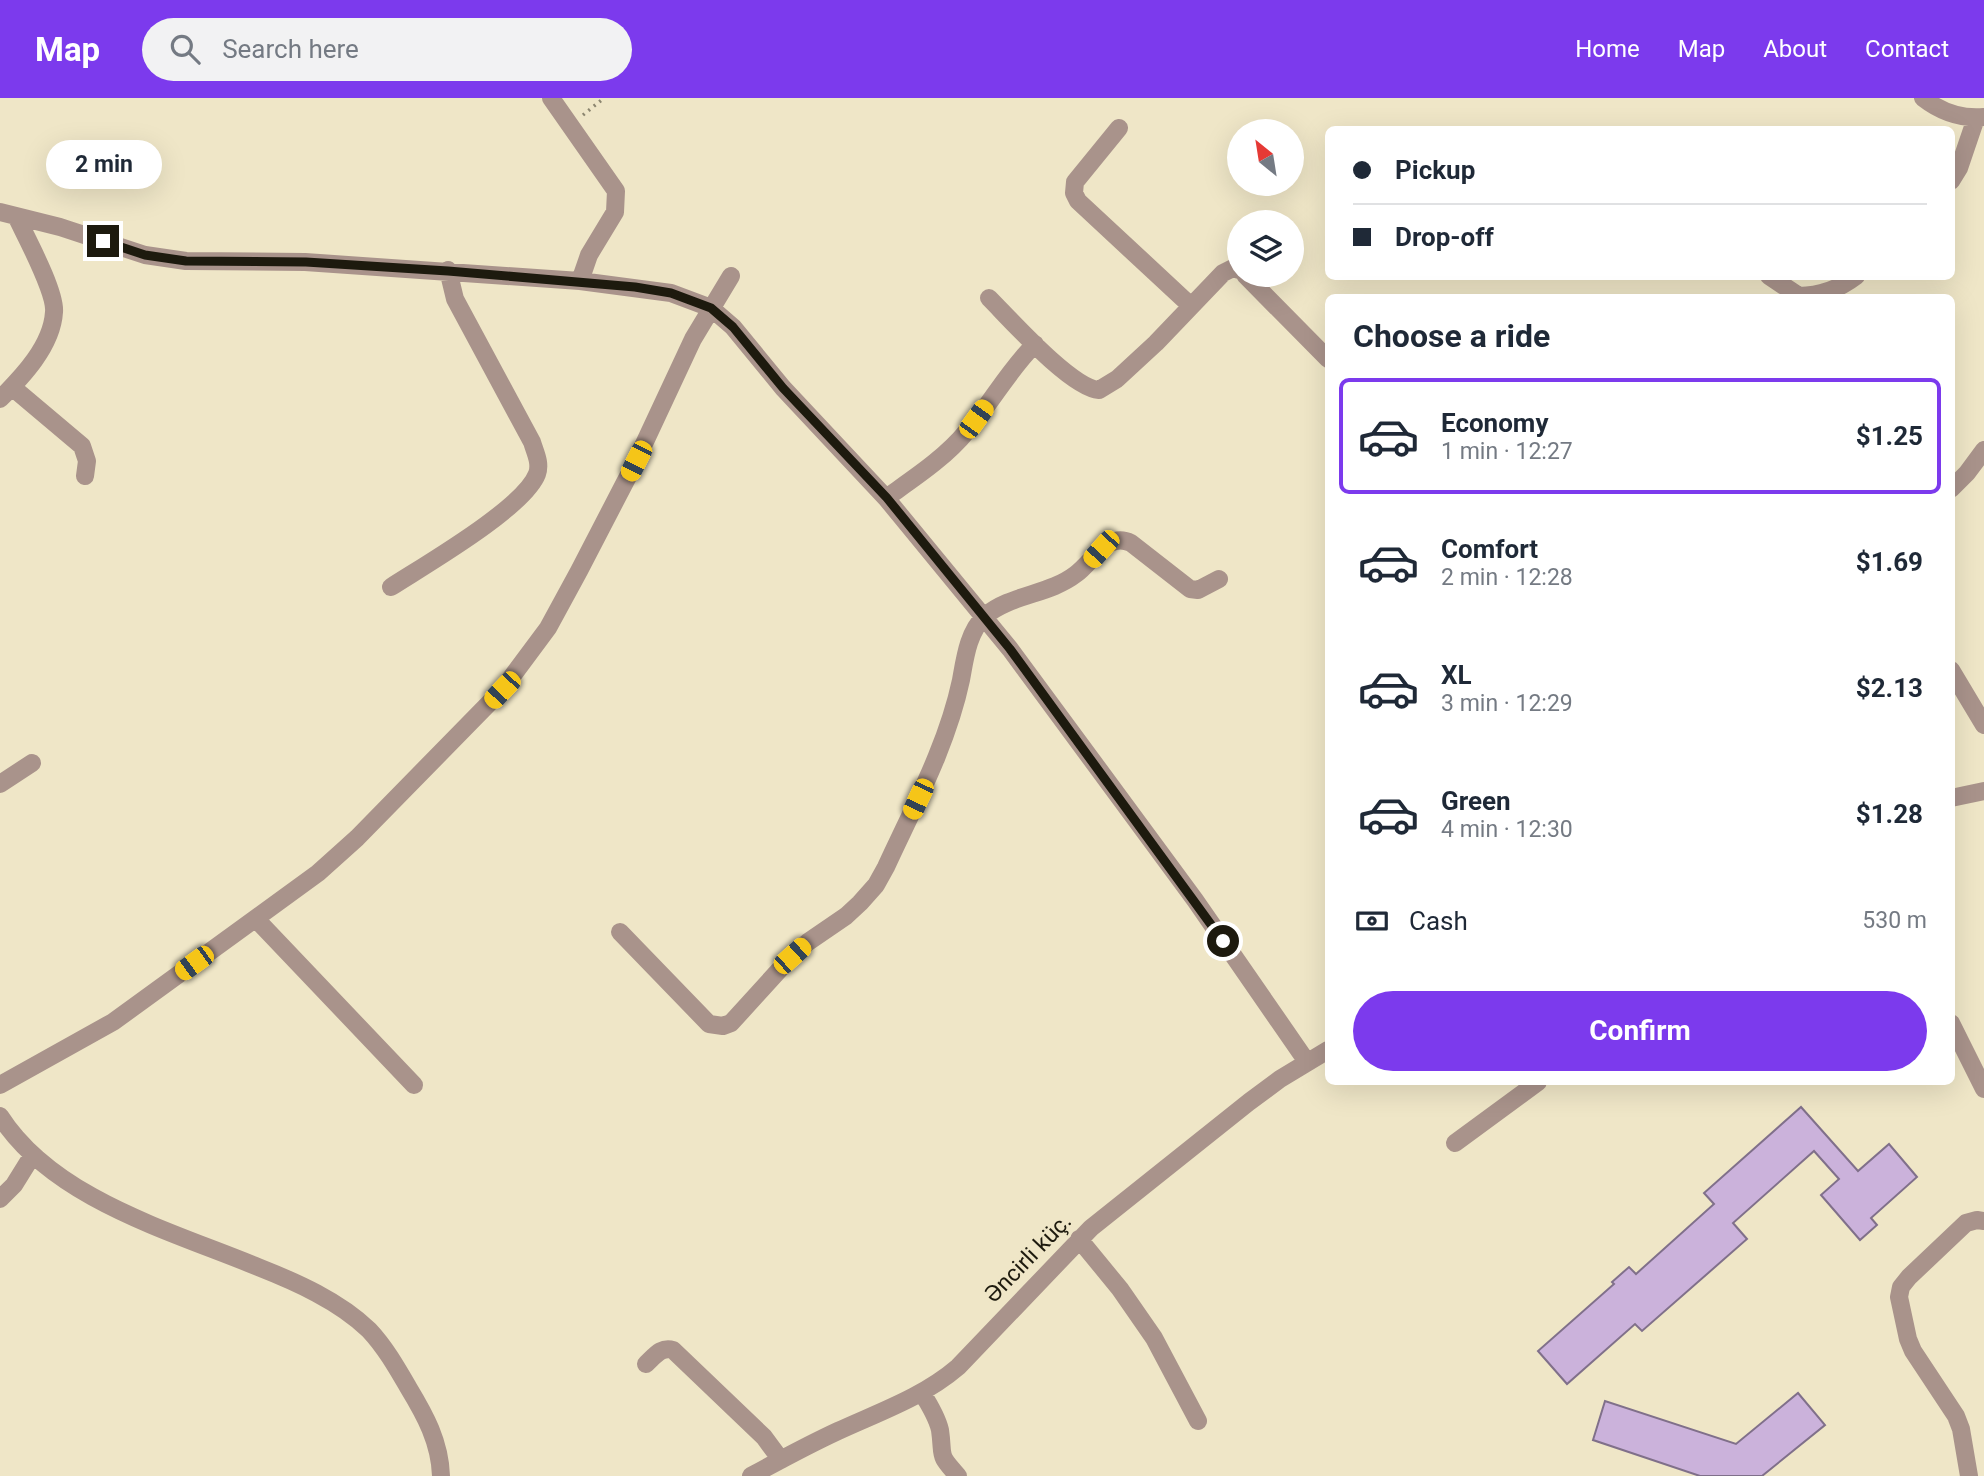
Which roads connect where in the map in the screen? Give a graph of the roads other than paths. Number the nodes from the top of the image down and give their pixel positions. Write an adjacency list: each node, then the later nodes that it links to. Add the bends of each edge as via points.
1 (551, 98): 11 (street, via 616,191 615,212 589,255)
2 (1923, 98): 3 (street, via 1948,113)
3 (1980, 117): 5 (street)
4 (1119, 128): 17 (street, via 1075,182 1077,201)
5 (1955, 174)
6 (8, 214): 7 (street, via 145,255 186,261 306,262); 21 (street, via 51,290 54,312 36,358)
7 (448, 271): 11 (street); 27 (street, via 455,299 532,442 538,472 527,490 502,513)
8 (1227, 271): 17 (street)
9 (730, 276): 18 (street)
10 (1775, 280): 14 (street)
11 (580, 281): 18 (street, via 671,293)
12 (1850, 286): 15 (street)
13 (1257, 287): 20 (street)
14 (1795, 294)
15 (1815, 294)
16 (989, 298): 19 (street)
17 (1191, 306): 19 (street, via 1117,379 1099,390 1085,387)
18 (711, 308): 25 (street); 35 (street, via 579,571 529,655 467,728 357,838)
19 (1035, 344): 25 (street, via 966,433)
20 (1325, 356)
21 (6, 393): 23 (street, via 82,446)
22 (1984, 450): 24 (street)
23 (85, 475)
24 (1955, 485)
25 (887, 498): 28 (street)
26 (1219, 579): 28 (street, via 1198,590 1190,589 1131,543 1116,540 1070,579 1011,601)
27 (391, 587)
28 (984, 617): 36 (street, via 968,646 957,699 938,753 876,885 846,916 792,956 739,1016 723,1026 709,1024); 39 (street, via 1179,879)
29 (1955, 677): 30 (street)
30 (1984, 725)
31 (32, 763): 32 (street)
32 (0, 785)
33 (1984, 791): 34 (street)
34 (1955, 797)
35 (256, 919): 40 (street, via 113,1022); 41 (street)
36 (620, 932)
37 (1955, 1031): 43 (street)
38 (1325, 1052): 39 (street, Əncirli küç.)
39 (1307, 1062): 49 (street, Əncirli küç., via 1249,1102)
40 (0, 1085)
41 (414, 1085)
42 (1534, 1085): 45 (street)
43 (1984, 1089)
44 (0, 1116): 46 (street)
45 (1455, 1143)
46 (32, 1156): 47 (street); 54 (street, via 102,1203 281,1276 359,1322 394,1364 432,1430)
47 (0, 1199)
48 (1984, 1221): 57 (street, via 1966,1223 1909,1277 1900,1287 1899,1297 1913,1351 1956,1416)
49 (1079, 1239): 51 (street, Əncirli küç., via 958,1367); 52 (street, via 1154,1338)
50 (646, 1364): 53 (street, via 662,1350 673,1350 764,1437)
51 (922, 1393): 53 (street, Əncirli küç.); 56 (street, via 940,1429 944,1461)
52 (1198, 1421)
53 (781, 1460): 55 (street, Əncirli küç.)
54 (441, 1476)
55 (751, 1476)
56 (958, 1476)
57 (1969, 1476)

